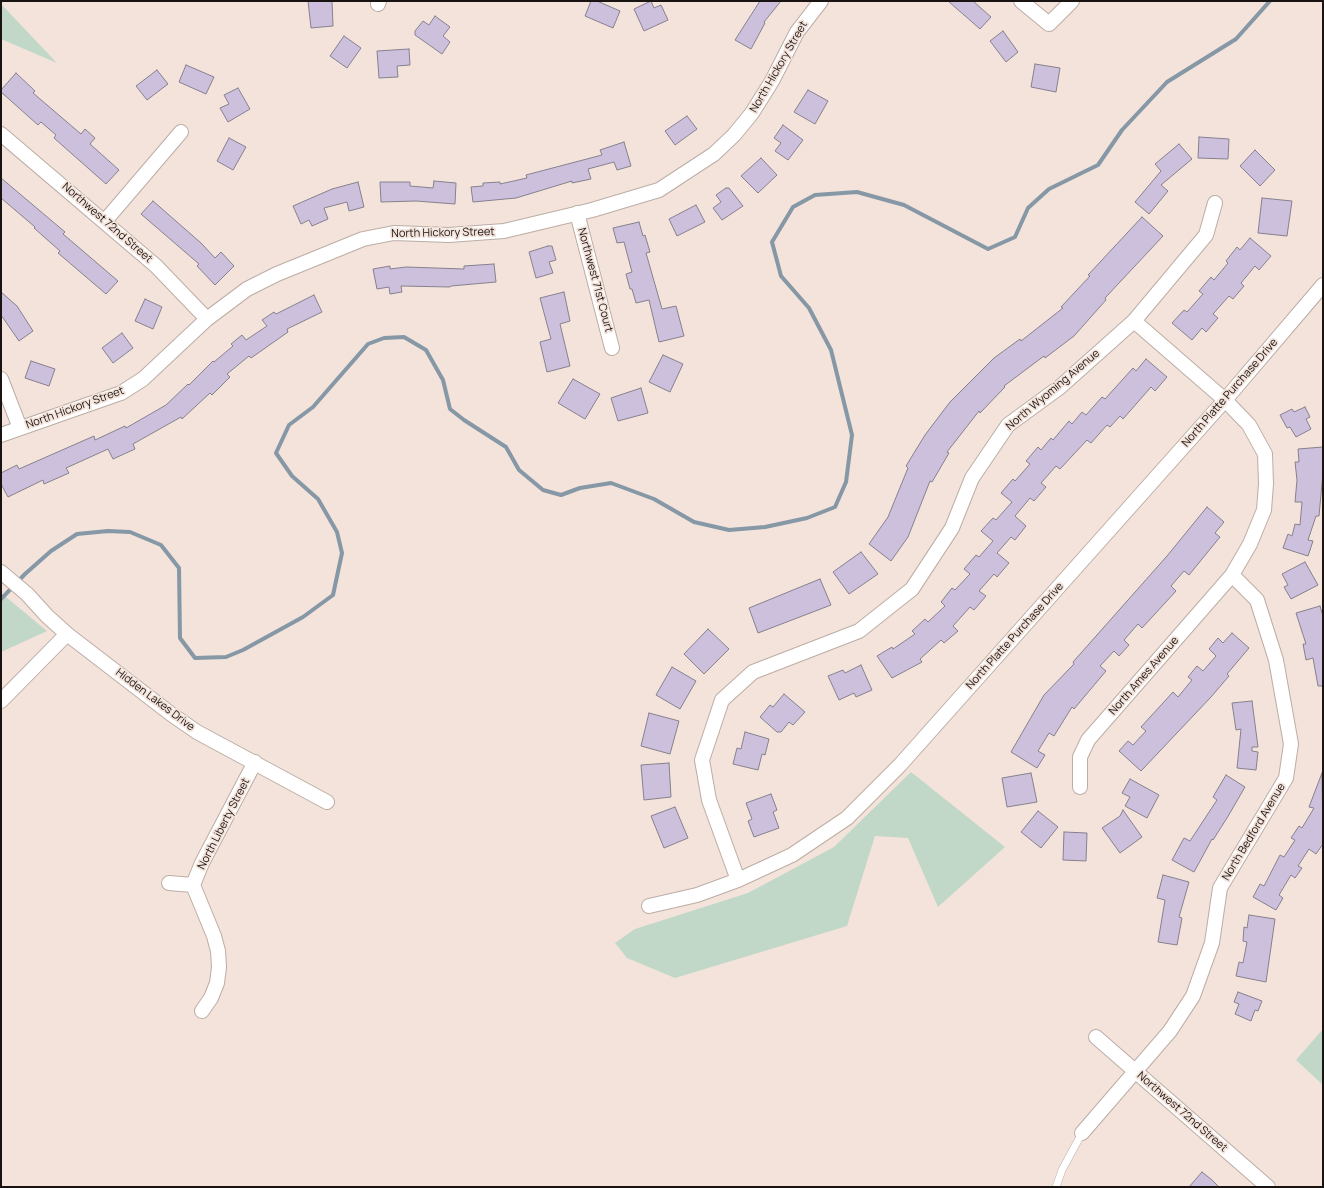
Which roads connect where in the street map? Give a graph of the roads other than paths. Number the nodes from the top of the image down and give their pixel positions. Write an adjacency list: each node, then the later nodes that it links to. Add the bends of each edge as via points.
1 (821, 1): 7 (street, North Hickory Street, via 797,32 752,113 714,154 658,190)
2 (1021, 1): 3 (street, via 1050,24)
3 (1072, 1)
4 (181, 132): 8 (street)
5 (1, 134): 8 (street, Northwest 72nd Street)
6 (1215, 203): 11 (street, North Wyoming Avenue, via 1206,235)
7 (577, 213): 10 (street, North Hickory Street, via 504,231 448,235 378,234 261,281); 12 (street, Northwest 71st Court)
8 (105, 221): 10 (street, Northwest 72nd Street, via 156,266)
9 (1323, 285): 14 (street, North Platte Purchase Drive)
10 (207, 320): 15 (street, North Hickory Street, via 131,388)
11 (1134, 321): 14 (street, North Ames Avenue); 24 (street, North Wyoming Avenue, via 1060,387 1008,425 972,478 952,528 912,589 859,631 753,672 722,700 702,760 709,800)
12 (612, 348)
13 (1, 379): 15 (street)
14 (1225, 400): 18 (street, North Ames Avenue, via 1249,425 1265,454 1264,510 1250,544); 24 (street, North Platte Purchase Drive, via 900,765 847,818 792,855)
15 (20, 428): 16 (street, North Hickory Street)
16 (1, 435)
17 (4, 575): 19 (street, Hidden Lakes Drive)
18 (1232, 575): 22 (street, North Ames Avenue, via 1088,740 1080,757); 30 (street, North Bedford Avenue, via 1257,600 1276,660 1292,744 1286,778 1220,888 1212,943 1193,996 1170,1031)
19 (68, 634): 20 (street); 21 (street, Hidden Lakes Drive, via 197,732)
20 (1, 702)
21 (255, 762): 23 (street, Hidden Lakes Drive); 26 (street, North Liberty Street)
22 (1080, 787)
23 (327, 802)
24 (738, 880): 27 (street, North Platte Purchase Drive, via 697,895)
25 (169, 883): 26 (street)
26 (193, 885): 28 (street, via 218,951 217,983)
27 (649, 906)
28 (202, 1012)
29 (1096, 1036): 30 (street, Northwest 72nd Street)
30 (1134, 1071): 31 (street, North Bedford Avenue); 33 (street, Northwest 72nd Street)
31 (1082, 1133): 32 (lane)
32 (1056, 1187)
33 (1268, 1187)

